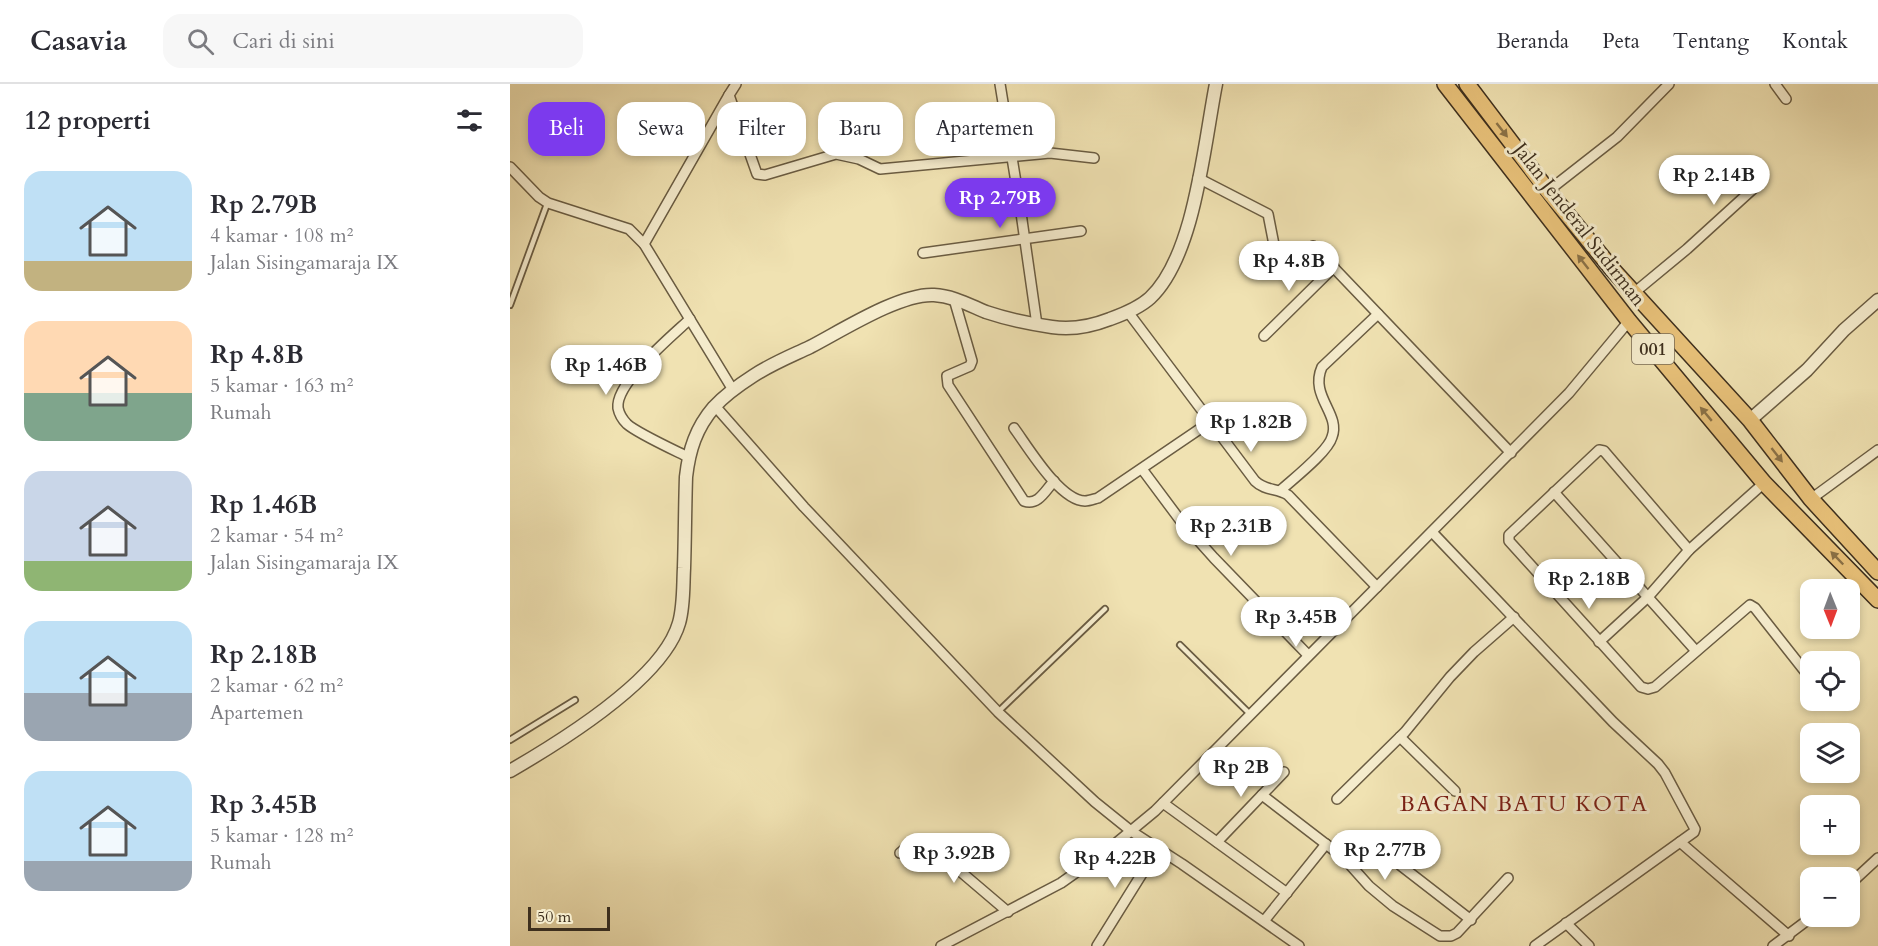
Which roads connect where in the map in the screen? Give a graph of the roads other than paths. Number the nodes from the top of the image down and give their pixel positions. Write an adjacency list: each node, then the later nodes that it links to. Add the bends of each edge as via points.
1 (736, 84): 8 (street)
2 (1000, 84): 10 (street)
3 (1216, 84): 13 (street)
4 (1445, 84): 25 (highway, Jalan Jenderal Sudirman / 001, one-way to 4)
5 (1467, 84): 15 (highway, Jalan Jenderal Sudirman / 001, one-way to 15)
6 (1669, 84): 15 (street, via 1617,137)
7 (1775, 84): 9 (street)
8 (729, 95): 10 (street, via 757,174 836,154 880,169); 19 (street)
9 (1786, 99)
10 (1012, 158): 11 (street, via 1050,153); 18 (street)
11 (1094, 158)
12 (510, 167): 16 (street)
13 (1198, 178): 22 (street, via 1268,214); 30 (street, via 1187,228 1163,282 1149,299)
14 (1754, 188): 26 (street)
15 (1548, 191): 24 (highway, Jalan Jenderal Sudirman / 001)
16 (548, 203): 19 (street, via 629,229); 29 (lane)
17 (1081, 231): 18 (street)
18 (1025, 240): 21 (street); 34 (street)
19 (644, 244): 32 (street)
20 (1313, 246): 23 (street)
21 (923, 253)
22 (1277, 260)
23 (1334, 267): 31 (street); 35 (street)
24 (1613, 270): 25 (highway); 26 (highway, Jalan Jenderal Sudirman / 001)
25 (1598, 281): 33 (highway, Jalan Jenderal Sudirman / 001)
26 (1635, 292): 38 (highway, Jalan Jenderal Sudirman / 001)
27 (954, 298): 34 (street); 36 (street, via 922,296 884,309 755,374); 45 (street, via 972,361 970,366 947,376 948,385 1024,501 1036,502)
28 (1878, 300): 38 (street)
29 (510, 305)
30 (1128, 312): 34 (street, via 1076,327); 39 (street)
31 (1378, 314): 42 (street); 47 (street, via 1322,367 1318,386 1332,419 1333,437)
32 (690, 320): 36 (street); 43 (street, via 651,354 629,381 618,407 629,426)
33 (1629, 321): 42 (street, via 1569,393); 46 (highway, Jalan Jenderal Sudirman / 001, one-way to 33)
34 (1036, 325)
35 (1264, 336)
36 (733, 390): 37 (street)
37 (715, 406): 43 (street, via 702,422); 64 (street, via 804,507)
38 (1750, 420): 49 (highway, Jalan Jenderal Sudirman / 001, one-way to 49)
39 (1210, 422): 44 (street); 47 (street, via 1260,486)
40 (1014, 428): 45 (street)
41 (1878, 450): 49 (street)
42 (1510, 453): 50 (street)
43 (688, 457): 68 (street, via 683,597 680,622 673,638 651,670 554,745)
44 (1142, 469): 45 (street, via 1098,498 1084,501 1072,498); 61 (street, via 1180,520)
45 (1054, 481)
46 (1764, 483): 51 (street); 55 (highway, Jalan Jenderal Sudirman / 001, one-way to 46)
47 (1281, 490): 53 (street)
48 (1554, 492): 51 (street, via 1594,452 1604,451); 54 (street); 58 (street, via 1509,535 1509,541)
49 (1811, 499): 52 (highway, Jalan Jenderal Sudirman / 001)
50 (1432, 532): 53 (street); 57 (street)
51 (1689, 550): 54 (street)
52 (1878, 572)
53 (1377, 587): 61 (street)
54 (1648, 597): 58 (street); 60 (street)
55 (1878, 600)
56 (1105, 609): 64 (lane)
57 (1514, 617): 66 (street, via 1450,677); 76 (street, via 1665,773 1695,829)
58 (1599, 642): 60 (street, via 1641,687 1648,689)
59 (1180, 645): 65 (lane)
60 (1696, 651): 62 (street, via 1750,605)
61 (1308, 655): 65 (street)
62 (1800, 665)
63 (575, 700): 67 (lane)
64 (998, 712): 74 (street)
65 (1250, 714): 73 (street)
66 (1400, 737): 70 (street); 72 (street)
67 (510, 740)
68 (510, 771)
69 (1284, 772): 71 (street)
70 (1455, 791)
71 (1262, 795): 75 (street); 77 (street)
72 (1337, 799)
73 (1163, 803): 74 (street); 75 (street)
74 (1131, 831): 78 (street); 85 (street, via 1061,883)
75 (1217, 842): 84 (street)
76 (1680, 842): 88 (street); 90 (street)
77 (1326, 844): 84 (street); 86 (street, via 1393,906 1440,936 1457,933)
78 (1158, 848): 87 (street); 92 (street)
79 (900, 853): 85 (street, via 914,841 927,843)
80 (1878, 858): 82 (street)
81 (1400, 865): 86 (street)
82 (1860, 875)
83 (1508, 878): 86 (street)
84 (1287, 893): 87 (street)
85 (1008, 912): 91 (street)
86 (1471, 920)
87 (1264, 921): 93 (street)
88 (1566, 923): 94 (street); 95 (street)
89 (1800, 926): 90 (street)
90 (1788, 936): 96 (street)
91 (941, 946)
92 (1097, 946)
93 (1299, 946)
94 (1535, 946)
95 (1589, 946)
96 (1773, 946)

